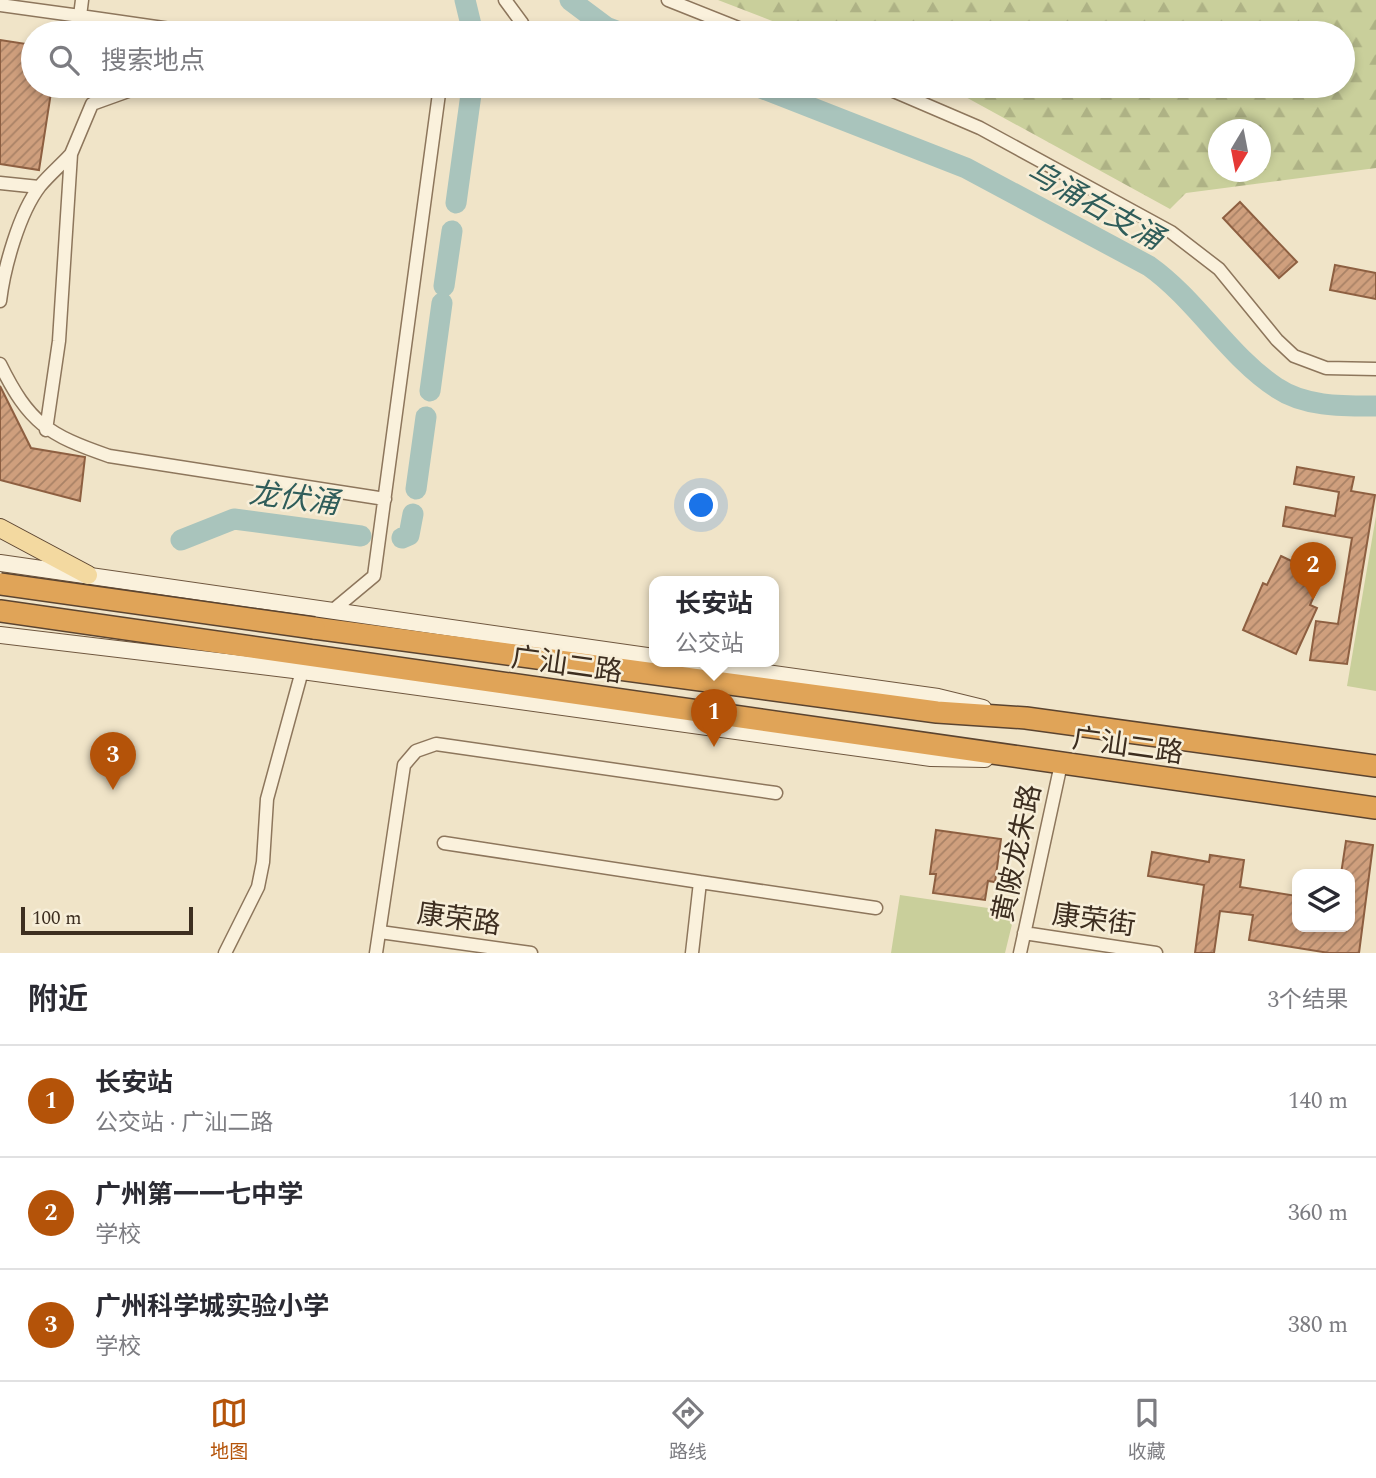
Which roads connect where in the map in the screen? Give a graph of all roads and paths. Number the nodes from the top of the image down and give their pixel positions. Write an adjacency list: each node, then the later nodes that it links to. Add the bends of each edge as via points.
1 (82, 0): 5 (street)
2 (505, 0): 7 (street)
3 (668, 0): 8 (street)
4 (0, 5): 5 (street)
5 (80, 16): 6 (street)
6 (109, 21)
7 (521, 21)
8 (721, 21)
9 (109, 98): 12 (street, via 92,104)
10 (438, 98): 19 (street)
11 (910, 98): 17 (street, via 980,128 1171,232 1219,270 1294,356 1326,368)
12 (71, 154): 14 (street); 18 (street, via 59,341)
13 (0, 183): 14 (street)
14 (38, 187): 15 (street, via 17,233)
15 (0, 301)
16 (0, 364): 18 (street, via 16,397)
17 (1376, 369)
18 (46, 430): 19 (street, via 109,456)
19 (385, 499): 25 (street, via 374,576)
20 (0, 528): 22 (main road)
21 (3, 565): 22 (street)
22 (88, 575): 25 (street)
23 (0, 584): 30 (highway, 广汕二路, bridge, via 937,712)
24 (0, 611): 31 (highway, 广汕二路)
25 (332, 611): 27 (street)
26 (1, 634): 29 (street)
27 (649, 656)
28 (725, 667): 30 (street, via 938,697)
29 (302, 671): 31 (street, via 931,758); 40 (street, via 267,799 258,887)
30 (1026, 718): 32 (highway, 广汕二路)
31 (1061, 764): 34 (highway, 广汕二路); 39 (street, 黄陂龙朱路)
32 (1376, 766)
33 (776, 793): 38 (street, via 436,744 416,751 404,765)
34 (1376, 808)
35 (444, 843): 36 (street)
36 (700, 882): 37 (street); 43 (street)
37 (876, 908)
38 (380, 932): 41 (street); 42 (street, 康荣路)
39 (1024, 933): 44 (street, 黄陂龙朱路); 45 (street, 康荣街)
40 (225, 953)
41 (376, 953)
42 (531, 953)
43 (692, 953)
44 (1020, 953)
45 (1156, 953)

